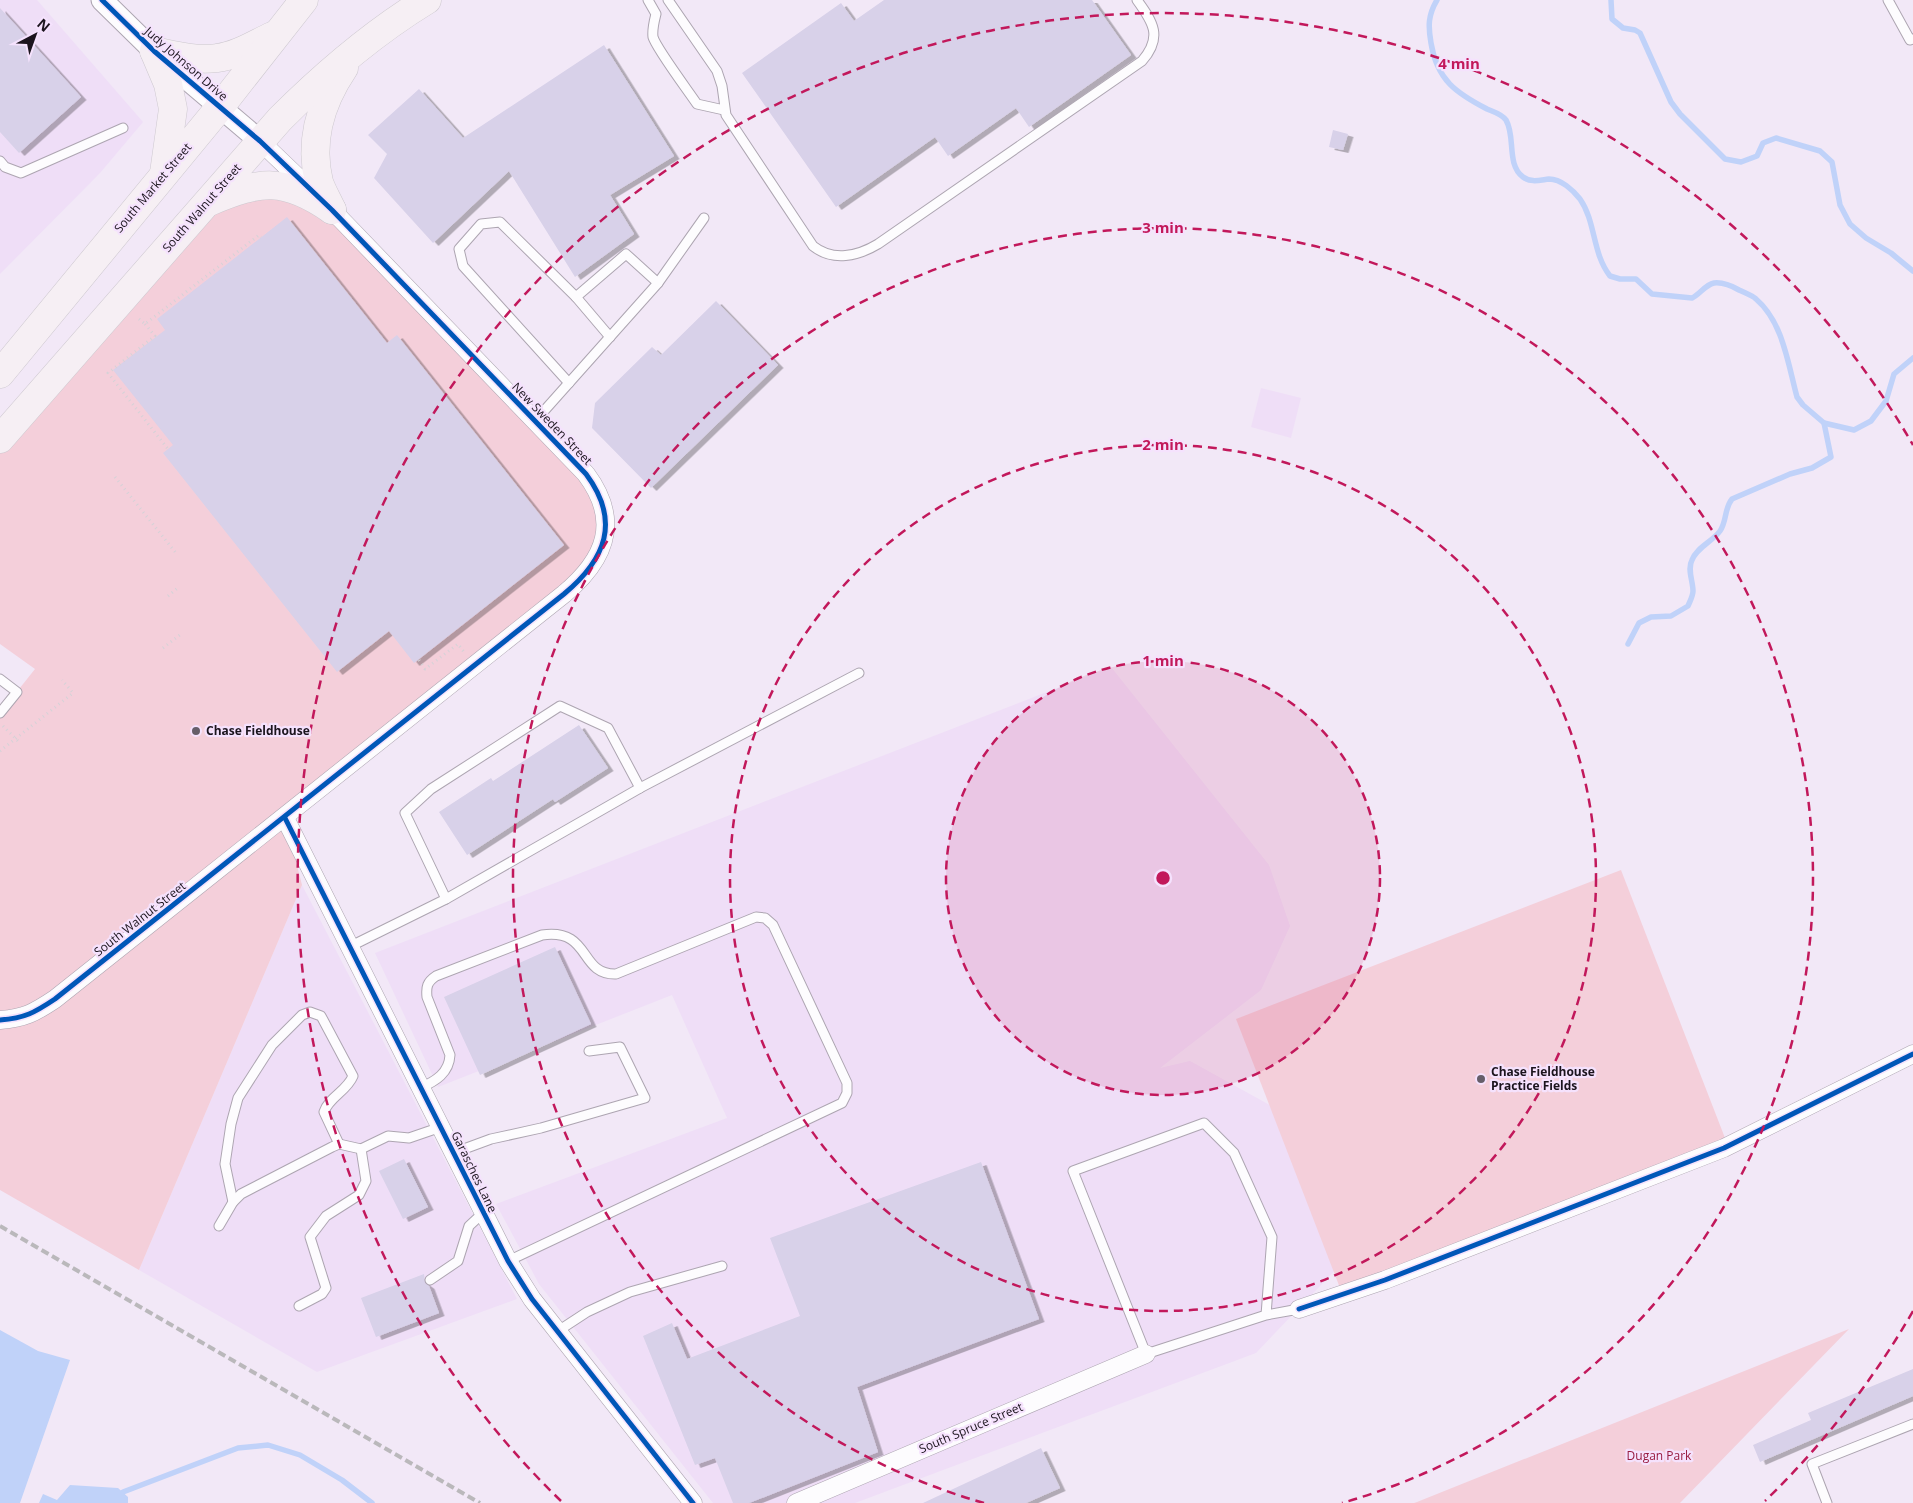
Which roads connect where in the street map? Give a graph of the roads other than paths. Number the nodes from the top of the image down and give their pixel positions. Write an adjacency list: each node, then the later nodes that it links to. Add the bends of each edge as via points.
1 (102, 0): 11 (street, Judy Johnson Drive)
2 (304, 0): 8 (main road, South Market Street)
3 (426, 0): 10 (main road, South Walnut Street)
4 (648, 0): 13 (lane, via 656,14 654,40 688,91 698,104)
5 (668, 0): 13 (lane, via 717,72)
6 (1137, 0): 13 (lane, via 1154,30 1150,50 1142,61 878,244 847,256 829,255 813,246)
7 (1888, 0): 9 (lane, via 1910,40)
8 (278, 33): 11 (main road, via 217,58 190,58); 12 (main road, South Market Street)
9 (1913, 39)
10 (357, 50): 15 (main road, South Walnut Street, via 313,86); 19 (main road, via 336,80 319,118 318,176)
11 (154, 51): 12 (street, Judy Johnson Drive); 17 (main road, via 168,84 173,109)
12 (220, 107): 15 (street, Judy Johnson Drive); 17 (main road, South Market Street)
13 (724, 110)
14 (123, 128): 16 (lane, via 21,173)
15 (260, 141): 18 (main road, South Walnut Street); 19 (street, New Sweden Street)
16 (0, 162)
17 (164, 174): 23 (main road, South Market Street)
18 (207, 203): 19 (main road, via 246,189 273,185 305,193); 29 (main road, South Walnut Street)
19 (332, 210): 28 (street, New Sweden Street)
20 (704, 218): 21 (lane)
21 (658, 283): 22 (lane, via 626,254); 24 (lane)
22 (576, 297): 24 (lane); 27 (lane, via 500,222 481,224 458,249 463,266)
23 (36, 328): 25 (main road); 26 (main road, South Market Street)
24 (610, 337): 27 (lane)
25 (0, 345)
26 (0, 374)
27 (569, 383): 28 (lane)
28 (535, 421): 34 (street, New Sweden Street, via 586,474 603,501 605,531 596,559 587,573 564,594)
29 (0, 439)
30 (859, 673): 33 (lane)
31 (0, 679): 32 (lane, via 17,692)
32 (0, 713)
33 (640, 788): 35 (lane); 35 (lane, via 608,728 560,706 431,789 405,813)
34 (285, 818): 36 (street, Garasches Lane); 37 (street, South Walnut Street, via 55,1000 30,1015)
35 (446, 899): 36 (lane)
36 (349, 947): 40 (street, Garasches Lane)
37 (0, 1020)
38 (590, 1051): 44 (lane, via 620,1047 644,1098 490,1139)
39 (1913, 1054): 52 (street, via 1724,1148 1385,1280)
40 (420, 1088): 41 (street, Garasches Lane); 48 (lane, via 439,1077 450,1063 450,1055 427,998 426,988 436,976 542,935 556,933 575,941 596,969 616,974 756,916 773,925 847,1083 842,1103)
41 (441, 1127): 43 (lane, via 409,1138 388,1136); 44 (street, Garasches Lane)
42 (339, 1144): 43 (lane); 45 (lane, via 241,1194); 45 (lane, via 324,1112 327,1104 351,1082 353,1076 321,1016 310,1012 302,1015 272,1045 238,1098 225,1164)
43 (361, 1149): 51 (lane, via 366,1182 359,1195 326,1216 310,1237 326,1288 322,1294)
44 (453, 1153): 46 (street, Garasches Lane)
45 (233, 1202): 47 (lane)
46 (482, 1213): 48 (street, Garasches Lane); 50 (lane, via 469,1226 458,1261)
47 (219, 1226)
48 (508, 1261): 54 (street, Garasches Lane, via 532,1299)
49 (722, 1266): 54 (lane, via 630,1292 587,1312)
50 (430, 1280)
51 (299, 1306)
52 (1299, 1309): 53 (lane)
53 (1266, 1315): 55 (lane); 55 (lane, via 1272,1237 1234,1153 1204,1123 1073,1170)
54 (558, 1331): 57 (street, Garasches Lane)
55 (1146, 1354): 58 (street, South Spruce Street)
56 (1913, 1424): 59 (lane, via 1812,1464)
57 (693, 1503)
58 (796, 1503)
59 (1827, 1503)

